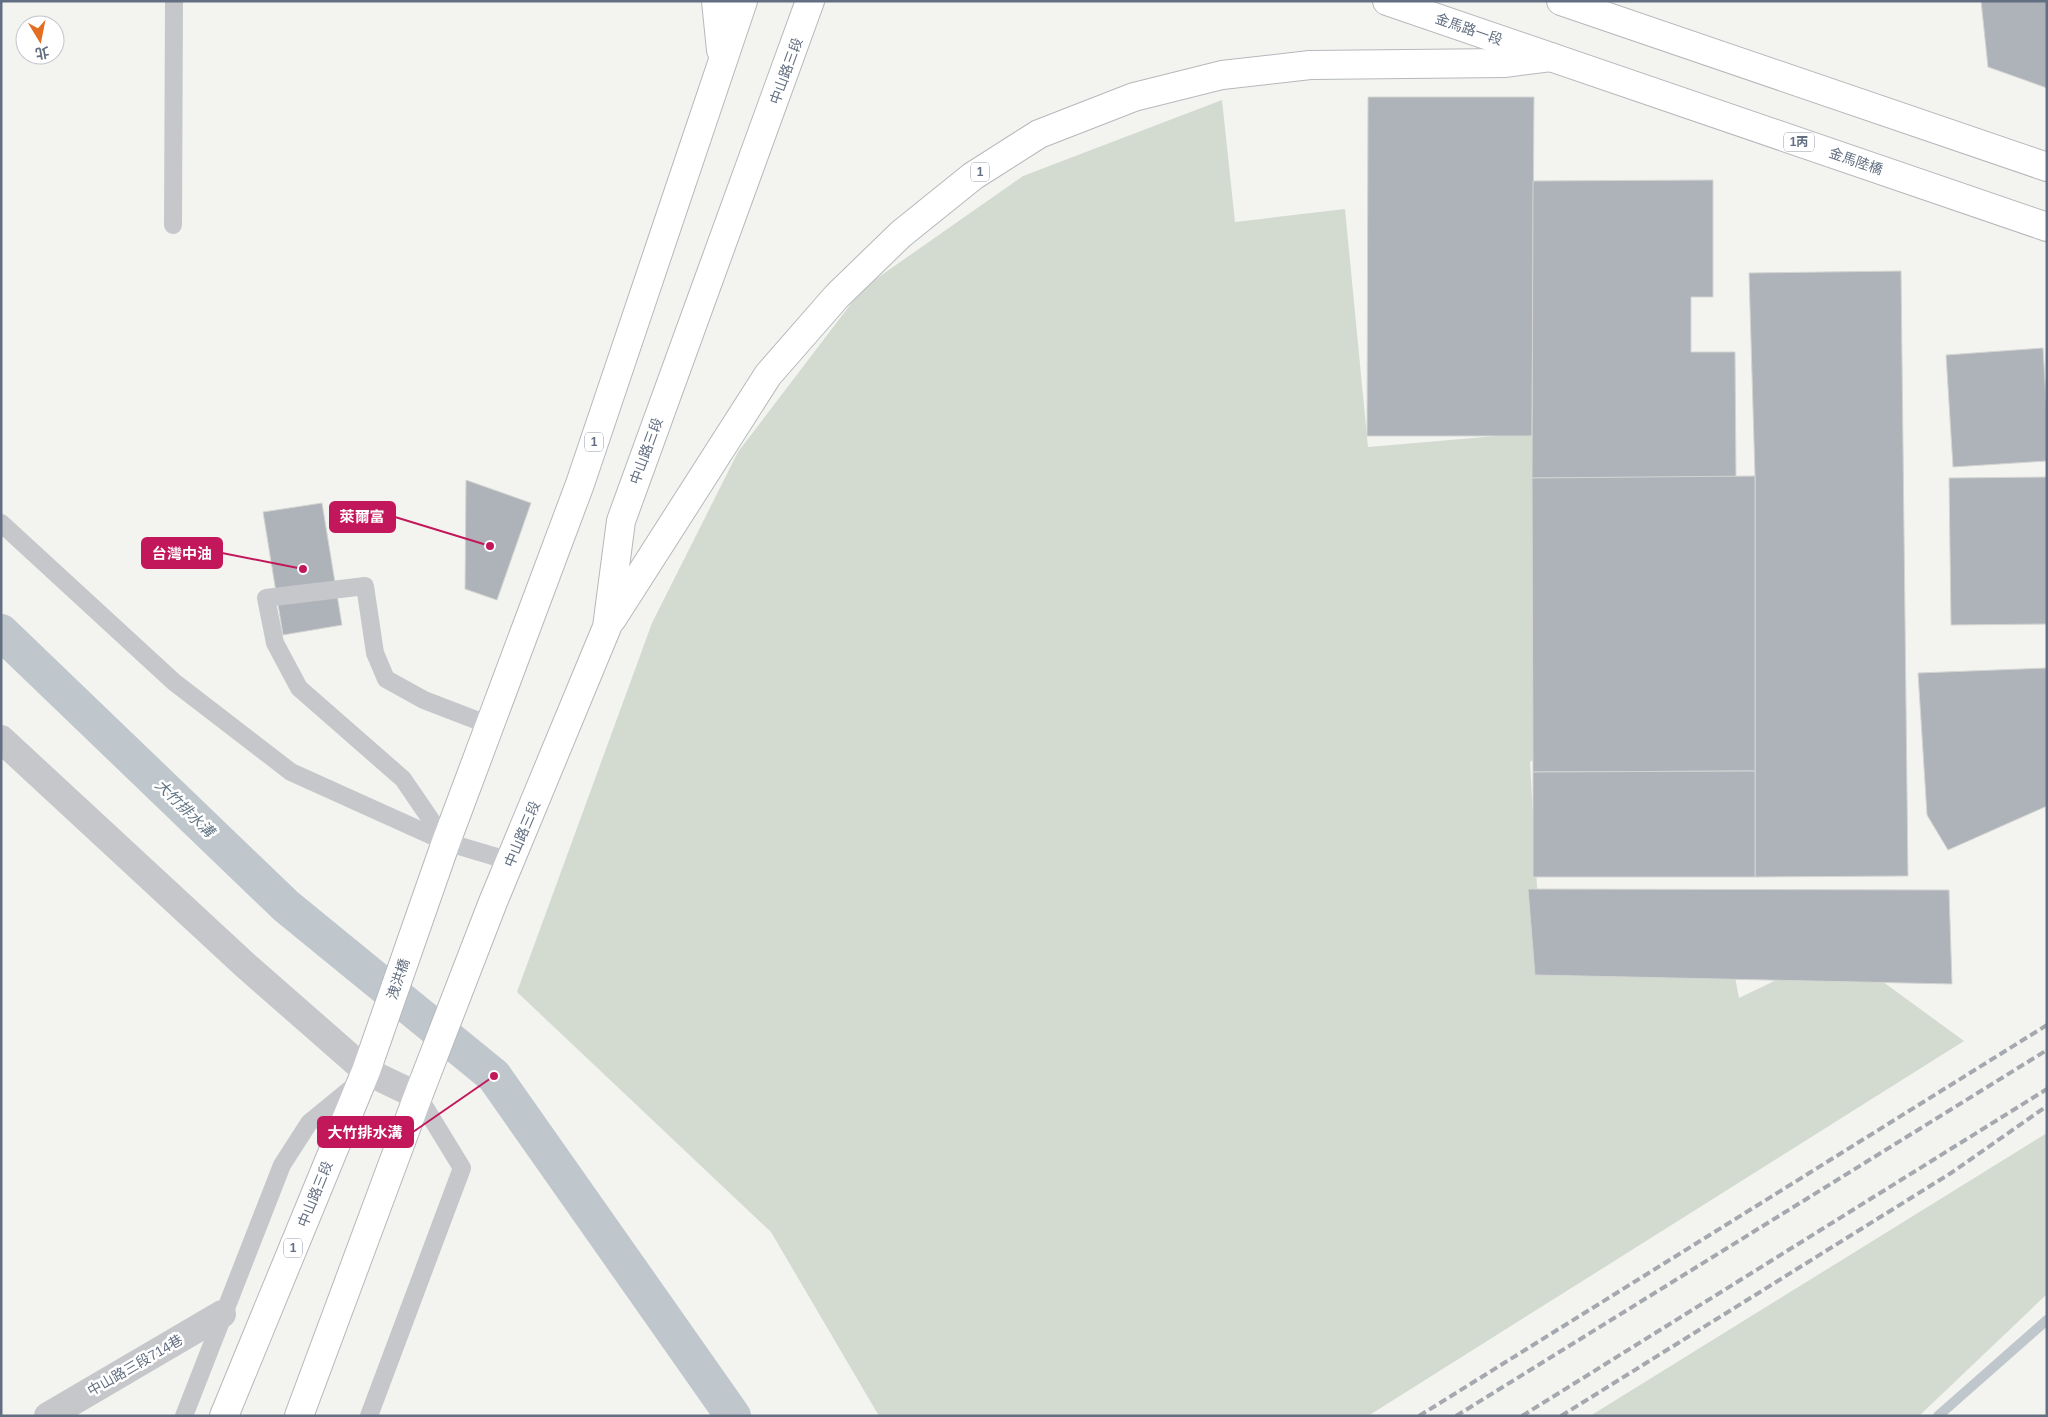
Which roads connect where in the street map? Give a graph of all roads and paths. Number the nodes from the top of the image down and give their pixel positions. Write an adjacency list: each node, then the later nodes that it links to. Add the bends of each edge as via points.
1 (174, 1): 10 (lane)
2 (716, 1): 8 (main road)
3 (743, 1): 8 (main road, 1)
4 (810, 1): 13 (main road, 中山路三段 / 1, via 621,521)
5 (1386, 1): 7 (main road, 金馬路一段 / 1丙)
6 (1569, 4): 9 (main road)
7 (1551, 57): 11 (main road, 金馬陸橋 / 1丙); 13 (main road, 1, via 1504,62 1310,65 1222,75 1134,97 1039,134 973,176 902,234 837,296 768,375)
8 (722, 58): 14 (main road, 1, via 580,484)
9 (2047, 167)
10 (173, 225)
11 (2047, 227)
12 (1, 523): 16 (lane, via 174,682 291,772)
13 (607, 626): 17 (main road, 中山路三段 / 1)
14 (489, 725): 16 (main road, 1); 16 (lane, via 424,700 386,679 375,653 365,586 266,598 275,643 299,688 403,779)
15 (1, 739): 18 (street, via 244,964)
16 (446, 842): 17 (lane); 18 (main road, 洩洪橋 / 1)
17 (510, 861): 19 (main road, 中山路三段 / 1)
18 (367, 1068): 19 (street); 20 (lane, via 309,1123 282,1166); 23 (main road, 中山路三段 / 1)
19 (421, 1089): 24 (main road, 1); 25 (lane, via 462,1168)
20 (222, 1314): 21 (street, 中山路三段714巷); 22 (lane)
21 (48, 1416)
22 (184, 1416)
23 (224, 1416)
24 (299, 1416)
25 (369, 1416)

